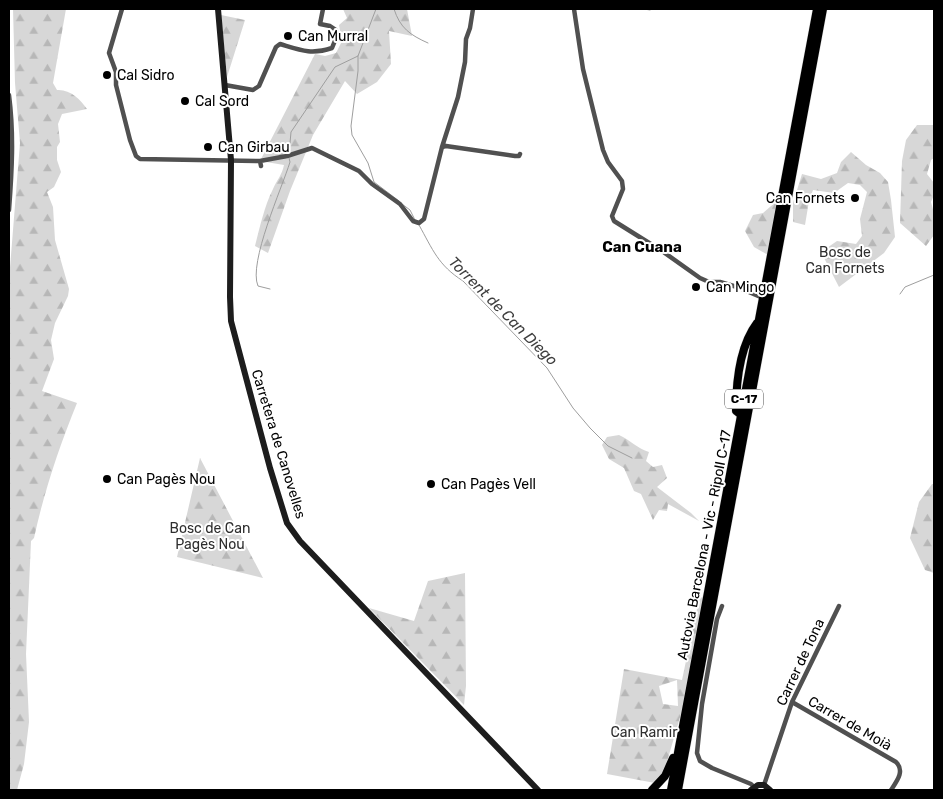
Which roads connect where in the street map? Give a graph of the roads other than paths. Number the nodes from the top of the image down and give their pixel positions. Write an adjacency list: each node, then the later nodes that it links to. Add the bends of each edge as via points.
1 (122, 9): 12 (street, via 109,53 136,156 140,159)
2 (218, 9): 8 (street, Carretera de Canovelles)
3 (323, 9): 8 (street, via 320,24 336,30 332,48 310,53 280,44 254,90)
4 (473, 9): 10 (street, via 458,97)
5 (574, 9): 16 (street, via 583,69 603,150 622,181 623,189 612,216 614,221 700,278 737,287)
6 (817, 9): 16 (highway)
7 (824, 9): 20 (highway, Autovia Barcelona - Vic - Ripoll C-17 / C-17)
8 (225, 85): 12 (street, Carretera de Canovelles)
9 (9, 95): 15 (street, via 13,159)
10 (442, 147): 11 (street, via 514,156); 13 (street, via 424,219 419,223 359,171 312,148)
11 (520, 154)
12 (231, 160): 13 (street); 24 (street, Carretera de Canovelles, via 231,321 287,522 300,541)
13 (260, 161): 14 (street)
14 (261, 166)
15 (9, 210)
16 (763, 298): 21 (highway, Autovia Barcelona - Vic - Ripoll C-17 / C-17, via 758,322 742,354 736,388 736,411 741,415 719,532 706,564 707,597)
17 (722, 606): 23 (street, via 702,704 697,753 700,761 751,784)
18 (839, 606): 19 (street, Carrer de Tona)
19 (792, 702): 22 (street, Carrer de Tona); 30 (street, Carrer de Moià, via 896,762 900,773)
20 (691, 716): 27 (highway, Autovia Barcelona - Vic - Ripoll C-17 / C-17); 28 (highway)
21 (682, 732): 25 (highway, via 672,763); 26 (highway, Autovia Barcelona - Vic - Ripoll C-17)
22 (764, 785): 23 (street); 29 (street)
23 (752, 788)
24 (538, 790)
25 (652, 790)
26 (671, 790)
27 (678, 790)
28 (683, 790)
29 (770, 790)
30 (891, 790)

